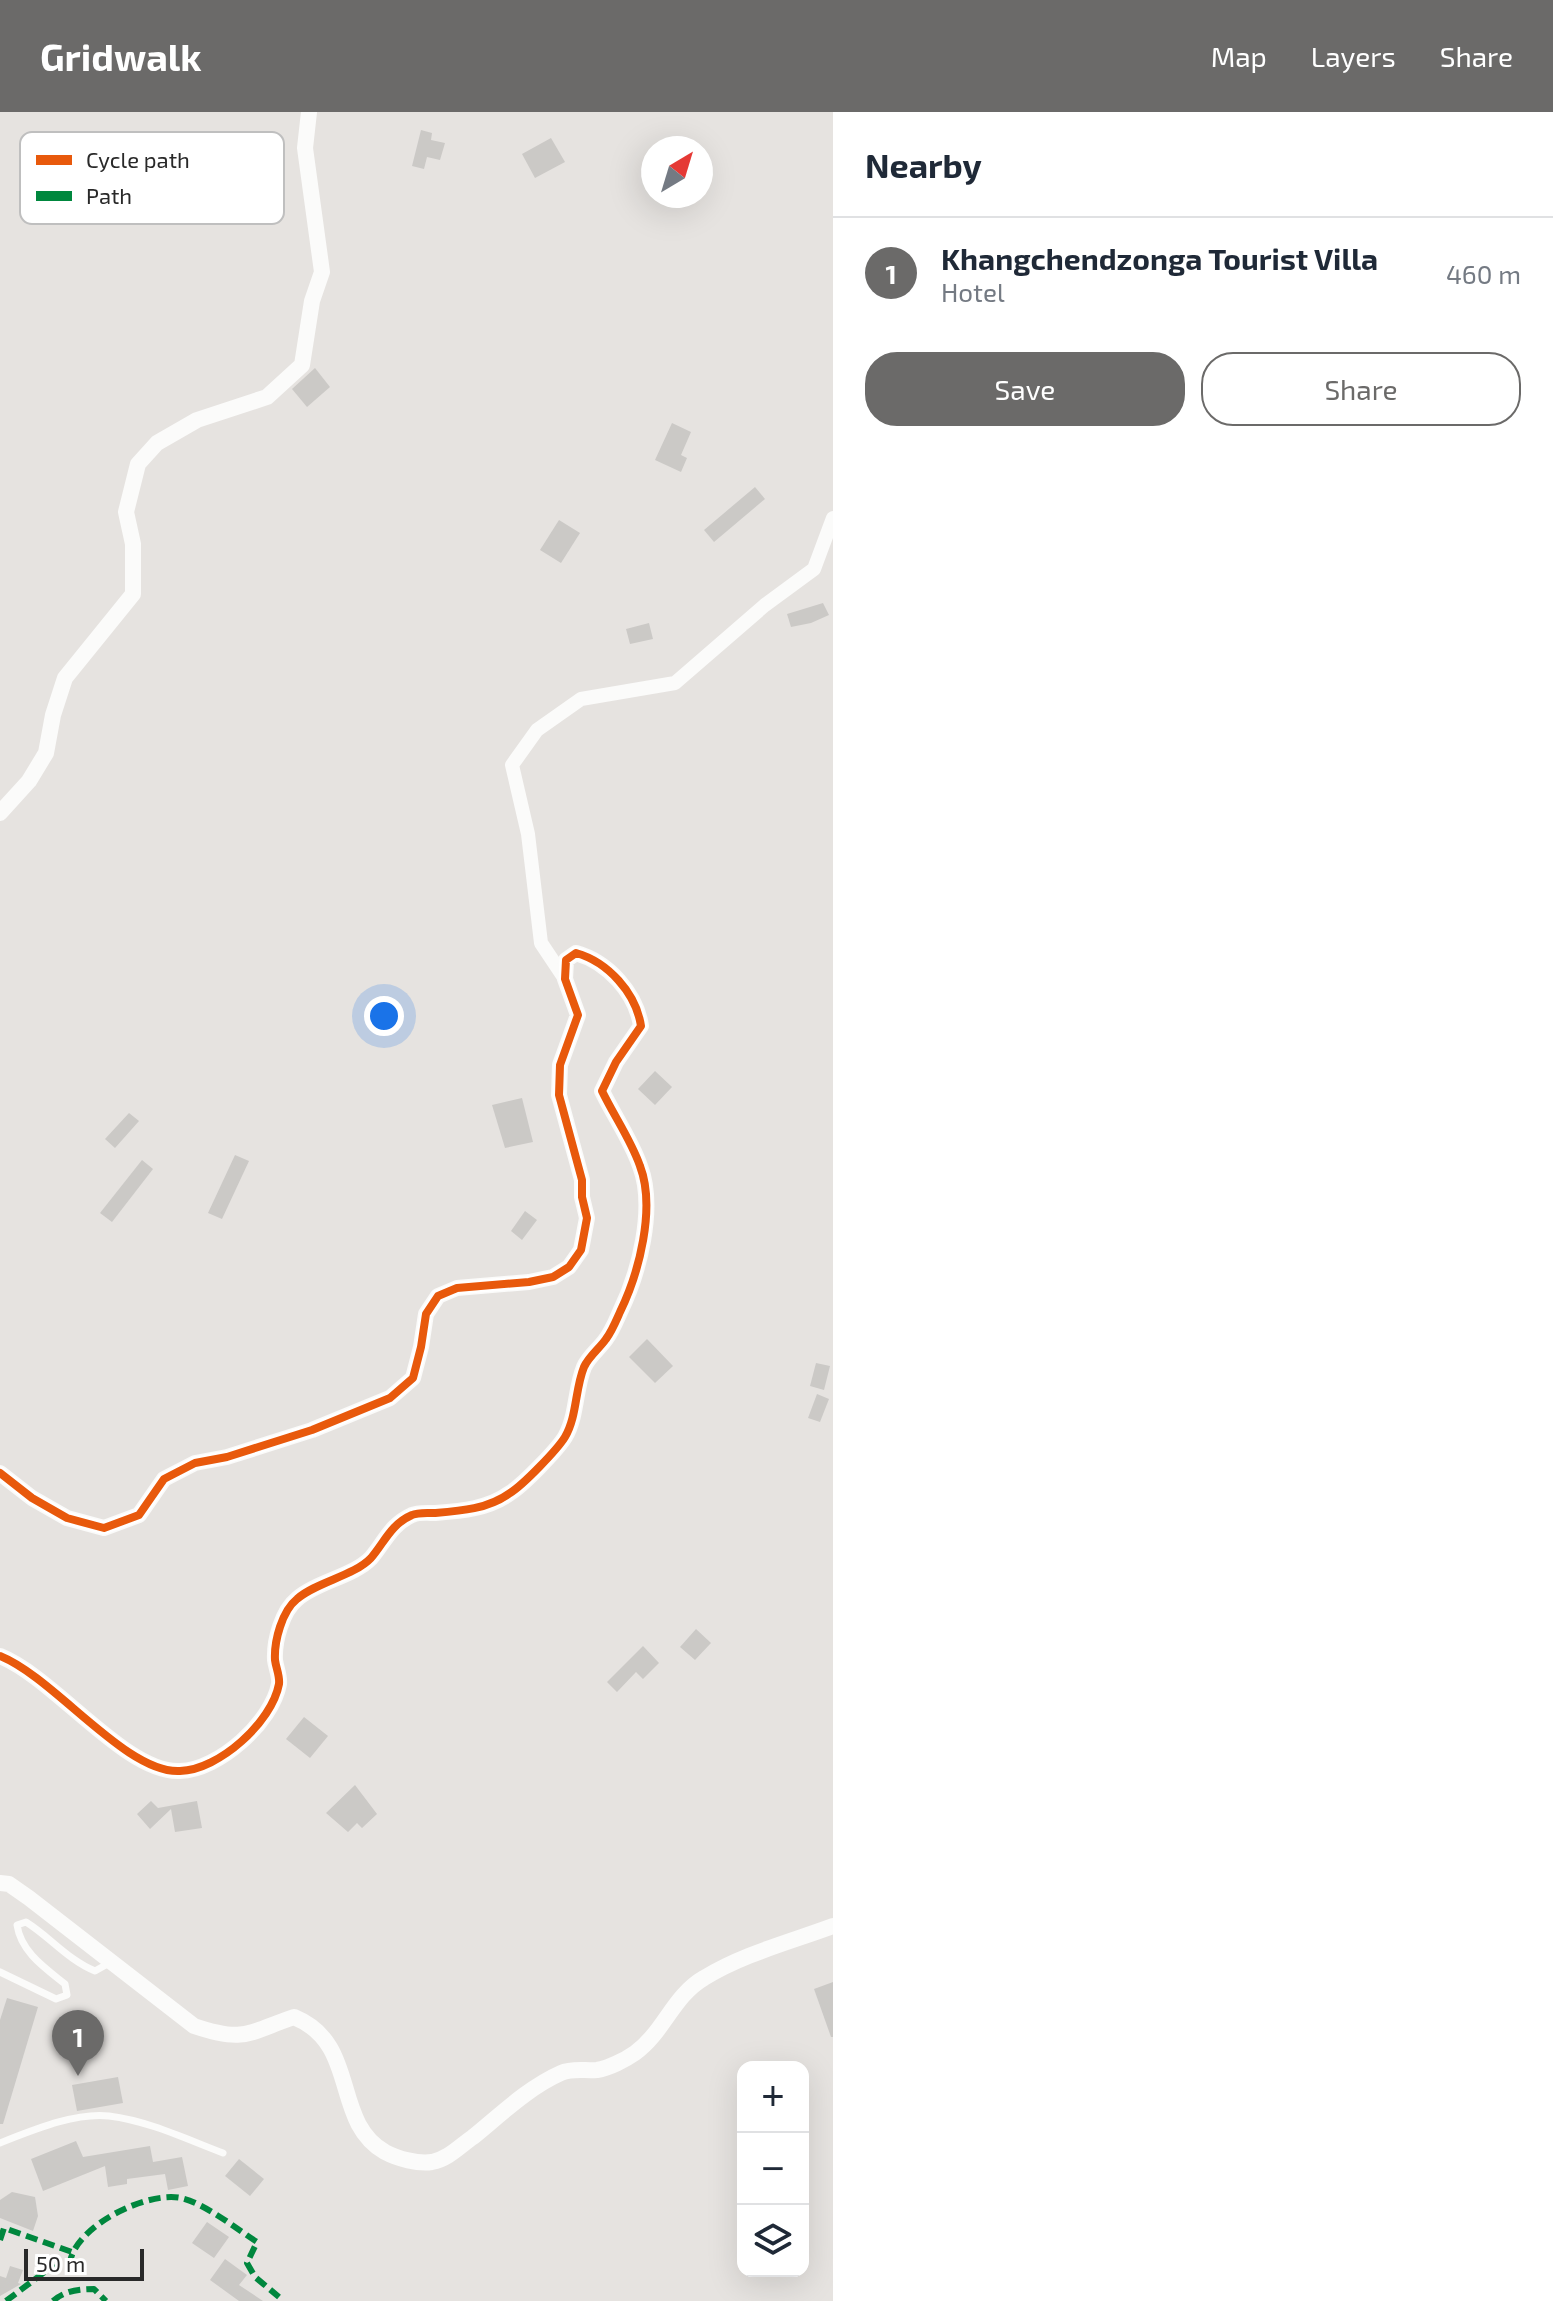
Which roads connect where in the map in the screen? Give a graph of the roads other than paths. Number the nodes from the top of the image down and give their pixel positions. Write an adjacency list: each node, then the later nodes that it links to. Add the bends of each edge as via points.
1 (309, 112): 3 (street, via 305,148 322,272 302,365 267,397 197,420 157,443 138,464 126,512 133,544 133,594 65,678 46,753)
2 (833, 518): 4 (street, via 814,569 675,683 581,699 537,730 512,765 528,834 541,943)
3 (0, 813)
4 (565, 979): 5 (street, via 578,1015 560,1065 559,1095 587,1218 581,1250 569,1267 553,1277 457,1288 438,1296 426,1314 413,1378 390,1398 312,1430 195,1463 164,1479 139,1515 104,1528 67,1518); 6 (street, via 566,960 576,953 598,962 630,995 639,1014 641,1026 602,1091 640,1165 648,1194 634,1275 606,1340 588,1359 565,1437 512,1493 490,1505 414,1513 396,1525 370,1560 297,1599 286,1612 276,1643 279,1681 274,1697 249,1734 208,1763 182,1772 157,1769 124,1749 34,1674)
5 (0, 1473)
6 (0, 1656)
7 (0, 1883): 9 (street, via 19,1891)
8 (833, 1926): 9 (street, via 705,1977 688,1989 635,2053 597,2070 564,2071 545,2081 451,2154 432,2162 384,2151 365,2134 327,2039 311,2024 294,2017 248,2036 223,2036 194,2026)
9 (111, 1962): 10 (lane, via 95,1971 79,1965 26,1922 17,1925 22,1944 65,1984 67,1995 56,1999)
10 (0, 1972)
11 (0, 2143): 12 (lane, via 47,2125 106,2116 149,2125)
12 (223, 2153)

